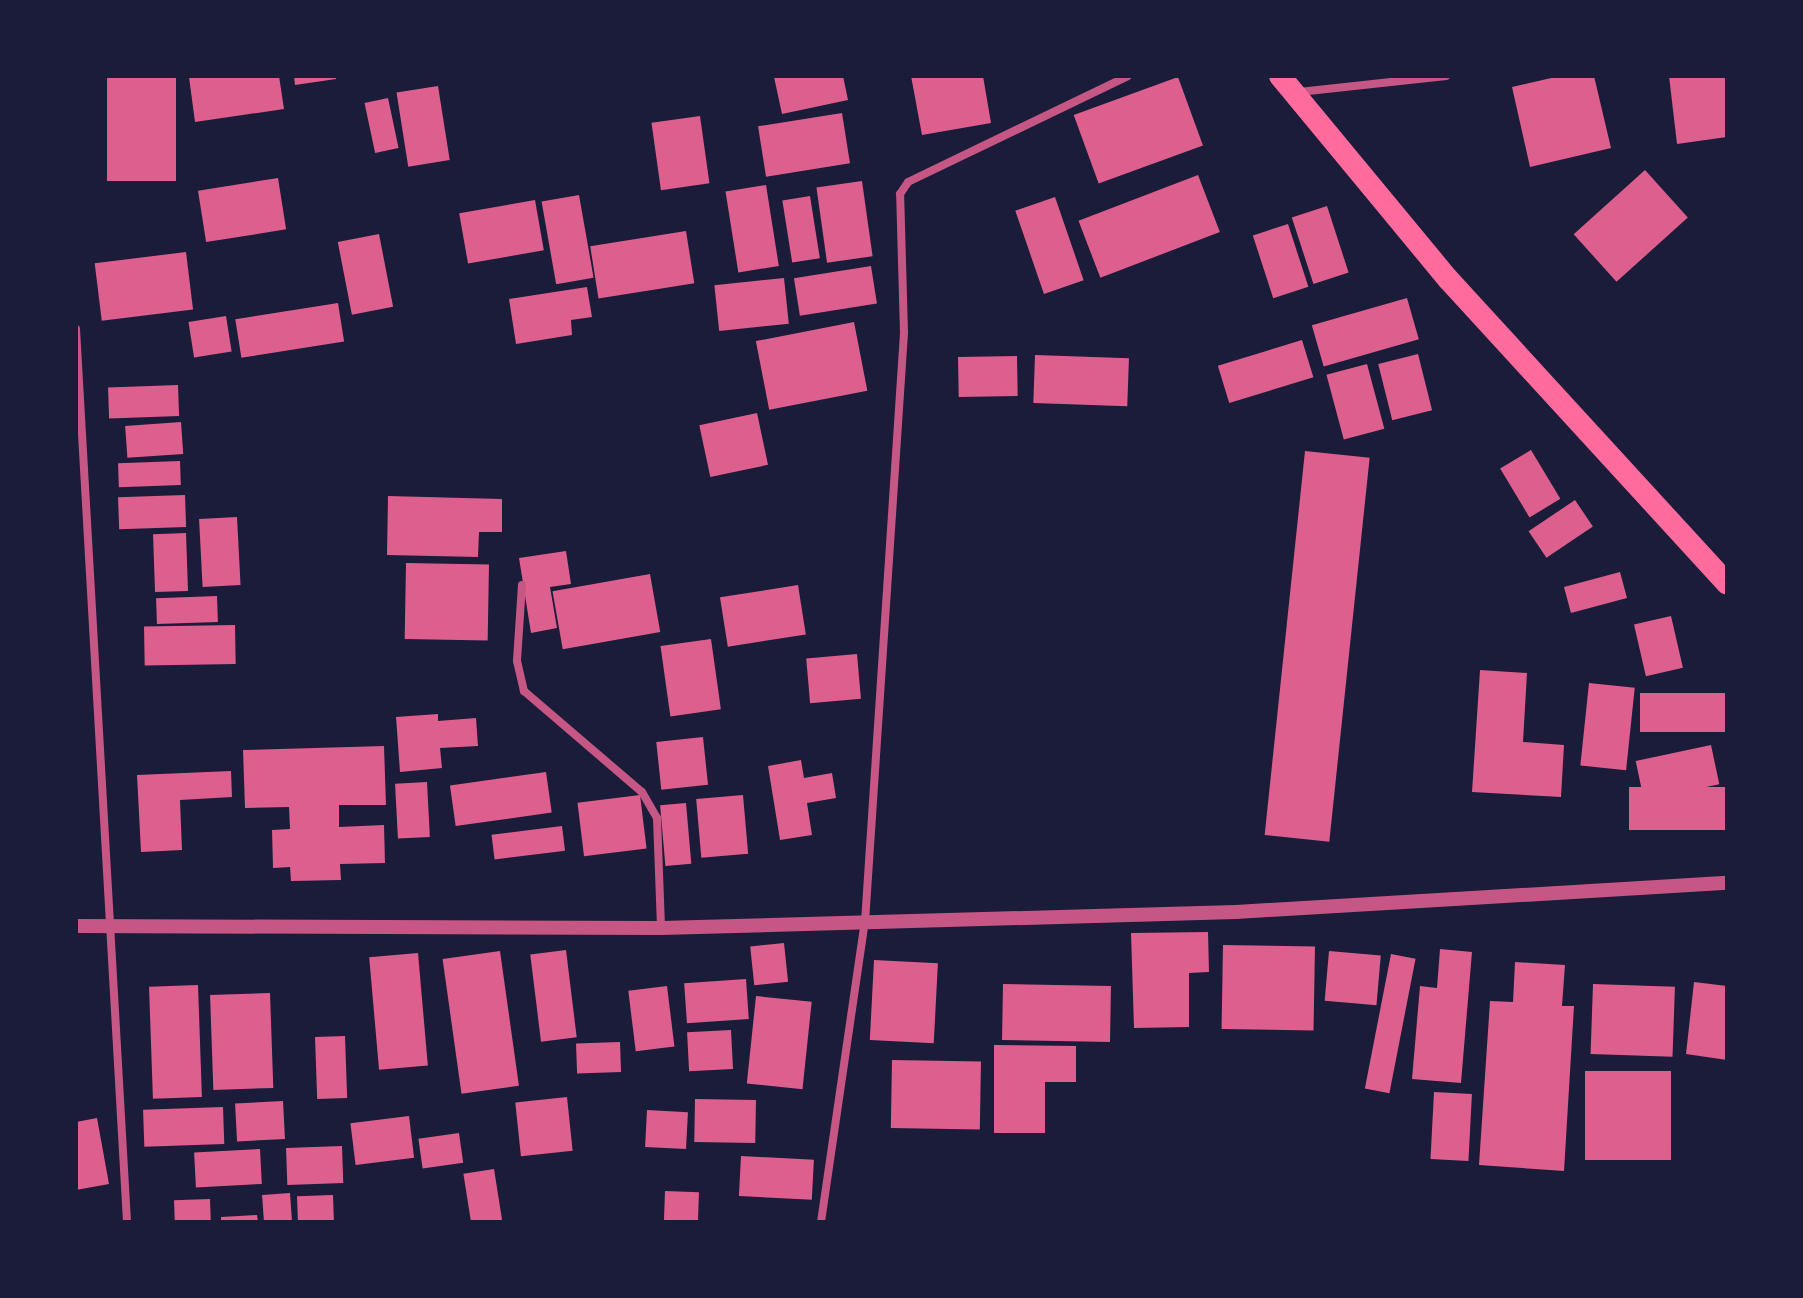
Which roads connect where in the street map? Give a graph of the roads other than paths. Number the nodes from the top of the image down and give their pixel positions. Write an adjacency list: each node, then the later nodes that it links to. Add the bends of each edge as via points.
1 (1128, 76): 9 (street, via 906,185 898,206 904,333)
2 (1446, 76): 3 (street)
3 (1287, 84): 6 (highway, via 1448,279)
4 (76, 329): 5 (street)
5 (79, 462): 10 (street)
6 (1727, 583)
7 (522, 585): 12 (street, via 517,661 524,691 642,792 657,818)
8 (1727, 883): 9 (street, via 1236,912)
9 (865, 922): 12 (street); 14 (street)
10 (112, 924): 11 (street); 12 (street); 13 (street)
11 (76, 926)
12 (661, 928)
13 (127, 1222)
14 (821, 1222)

